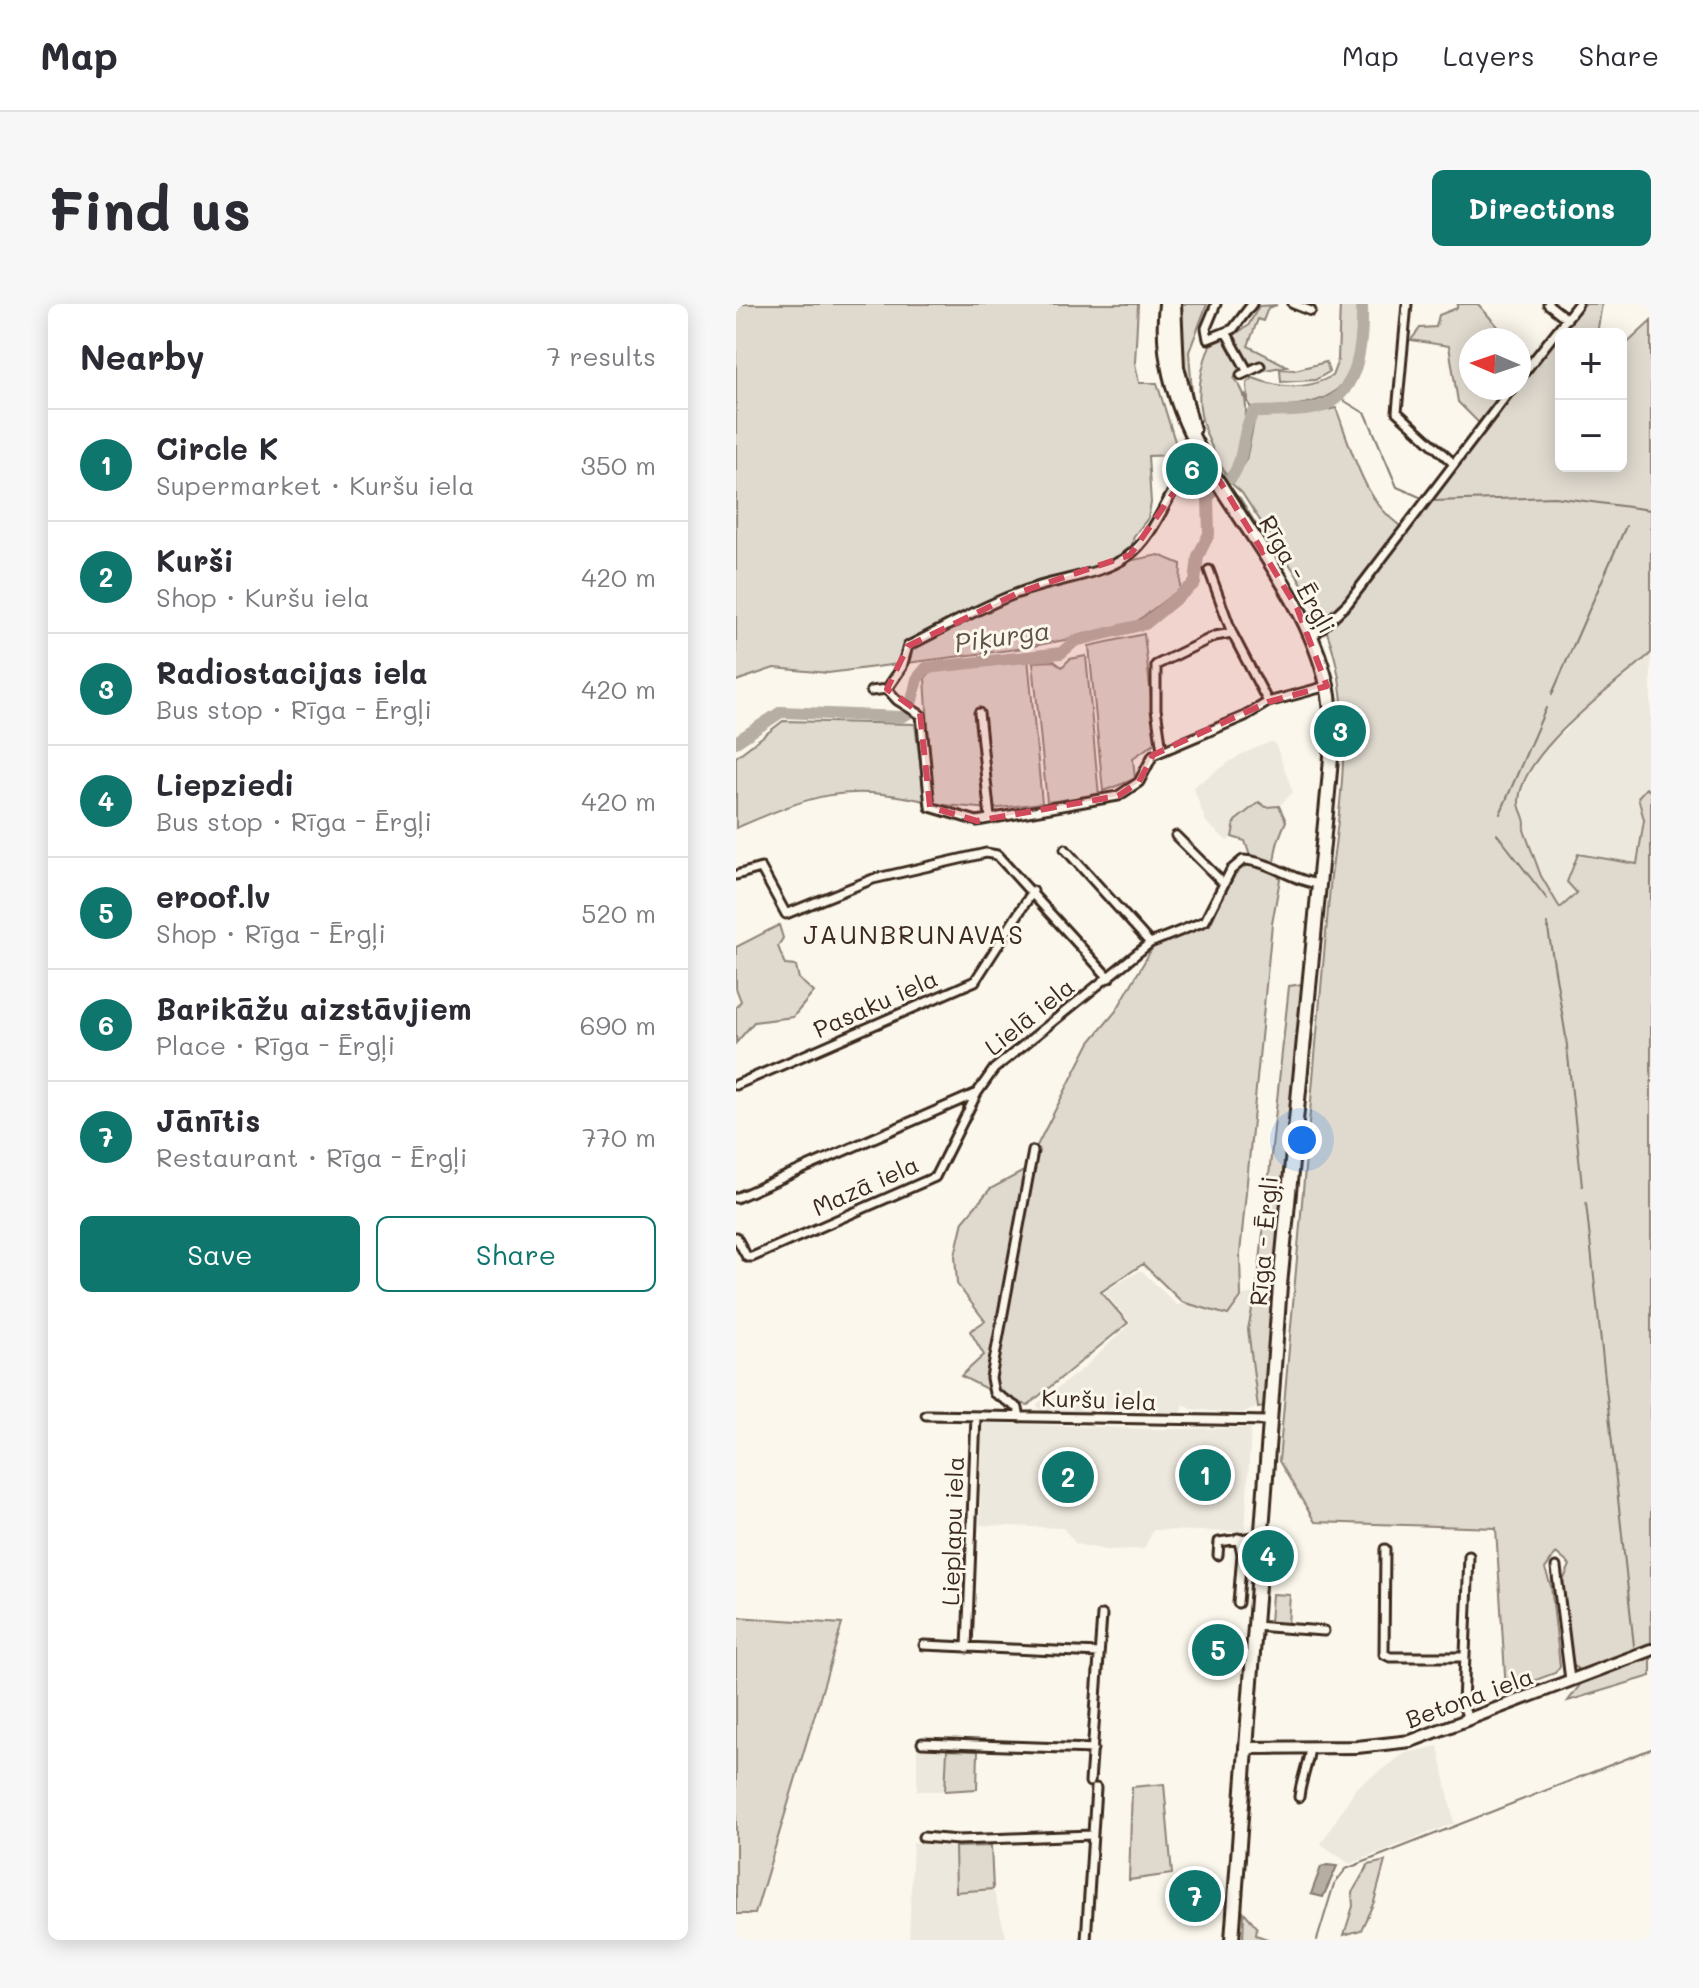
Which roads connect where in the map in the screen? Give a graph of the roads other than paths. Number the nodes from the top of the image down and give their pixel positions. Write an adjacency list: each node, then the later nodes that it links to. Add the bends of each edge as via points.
1 (1165, 304): 15 (main road, Rīga - Ērgļi, via 1172,388 1181,418)
2 (1174, 304): 15 (main road, Rīga - Ērgļi, via 1177,367)
3 (1216, 304): 11 (street, via 1206,328 1208,339)
4 (1252, 304): 11 (street, via 1240,323)
5 (1293, 304): 9 (street)
6 (1407, 304): 17 (street, via 1397,412)
7 (1548, 304): 10 (street)
8 (1578, 304): 10 (street)
9 (1311, 311)
10 (1567, 319): 12 (street)
11 (1226, 332): 13 (street, via 1244,373)
12 (1531, 364)
13 (1260, 366)
14 (1503, 400): 17 (street)
15 (1194, 437): 16 (main road, Rīga - Ērgļi)
16 (1202, 452): 20 (main road, Rīga - Ērgļi); 22 (street, via 1183,470 1130,555 1020,592 908,646)
17 (1453, 463): 20 (street, via 1348,603)
18 (1209, 570): 19 (street)
19 (1232, 633): 24 (street); 26 (street, via 1215,636 1153,669)
20 (1311, 638): 21 (main road, Rīga - Ērgļi)
21 (1327, 686): 24 (street); 32 (main road, Rīga - Ērgļi, via 1331,748)
22 (887, 689): 23 (street); 27 (street, via 921,715 930,807 977,821)
23 (871, 691)
24 (1268, 702): 26 (street)
25 (979, 713): 27 (street)
26 (1162, 750): 27 (street, via 1148,760 1139,782 1118,796)
27 (990, 818)
28 (1176, 836): 31 (street)
29 (1065, 849): 34 (street)
30 (736, 875): 33 (street, via 761,868 786,914 873,879 986,853 1003,858)
31 (1223, 883): 32 (street, Lielā iela, via 1243,860 1257,860); 34 (street, Lielā iela, via 1205,921)
32 (1319, 884): 44 (main road, Rīga - Ērgļi)
33 (1033, 891): 35 (street); 36 (street, Pasaku iela, via 975,981)
34 (1150, 943): 35 (street, Lielā iela)
35 (1109, 978): 37 (street, Lielā iela, via 994,1069)
36 (736, 1085)
37 (977, 1093): 39 (street, Lielā iela); 40 (street, Mazā iela, via 935,1177 752,1257)
38 (1033, 1151): 43 (street, via 991,1378 994,1393 1018,1408)
39 (736, 1198)
40 (736, 1237)
41 (926, 1415): 42 (street, Kuršu iela)
42 (976, 1416): 43 (street, Kuršu iela); 56 (street, Lieplapu iela)
43 (1020, 1417): 44 (street, Kuršu iela)
44 (1270, 1421): 45 (main road, Rīga - Ērgļi)
45 (1261, 1536): 46 (street); 53 (main road, Rīga - Ērgļi)
46 (1238, 1538): 48 (street, via 1219,1542); 51 (street)
47 (1385, 1549): 59 (street, via 1384,1654)
48 (1218, 1555)
49 (1469, 1556): 59 (street)
50 (1556, 1567): 60 (street)
51 (1238, 1603)
52 (1102, 1615): 58 (street)
53 (1254, 1626): 54 (street); 64 (main road, Rīga - Ērgļi)
54 (1324, 1631)
55 (924, 1645): 56 (street)
56 (967, 1648): 58 (street)
57 (1651, 1650): 60 (main road, Betona iela)
58 (1099, 1653): 65 (street)
59 (1464, 1657): 61 (street)
60 (1570, 1680): 61 (main road, Betona iela)
61 (1468, 1720): 63 (main road, Betona iela, via 1395,1744)
62 (922, 1743): 65 (street)
63 (1310, 1747): 64 (main road, Betona iela); 66 (street)
64 (1245, 1748): 70 (main road, Rīga - Ērgļi)
65 (1093, 1749): 67 (street)
66 (1299, 1797)
67 (1091, 1835): 68 (street); 69 (street)
68 (923, 1837)
69 (1086, 1940)
70 (1232, 1940)

